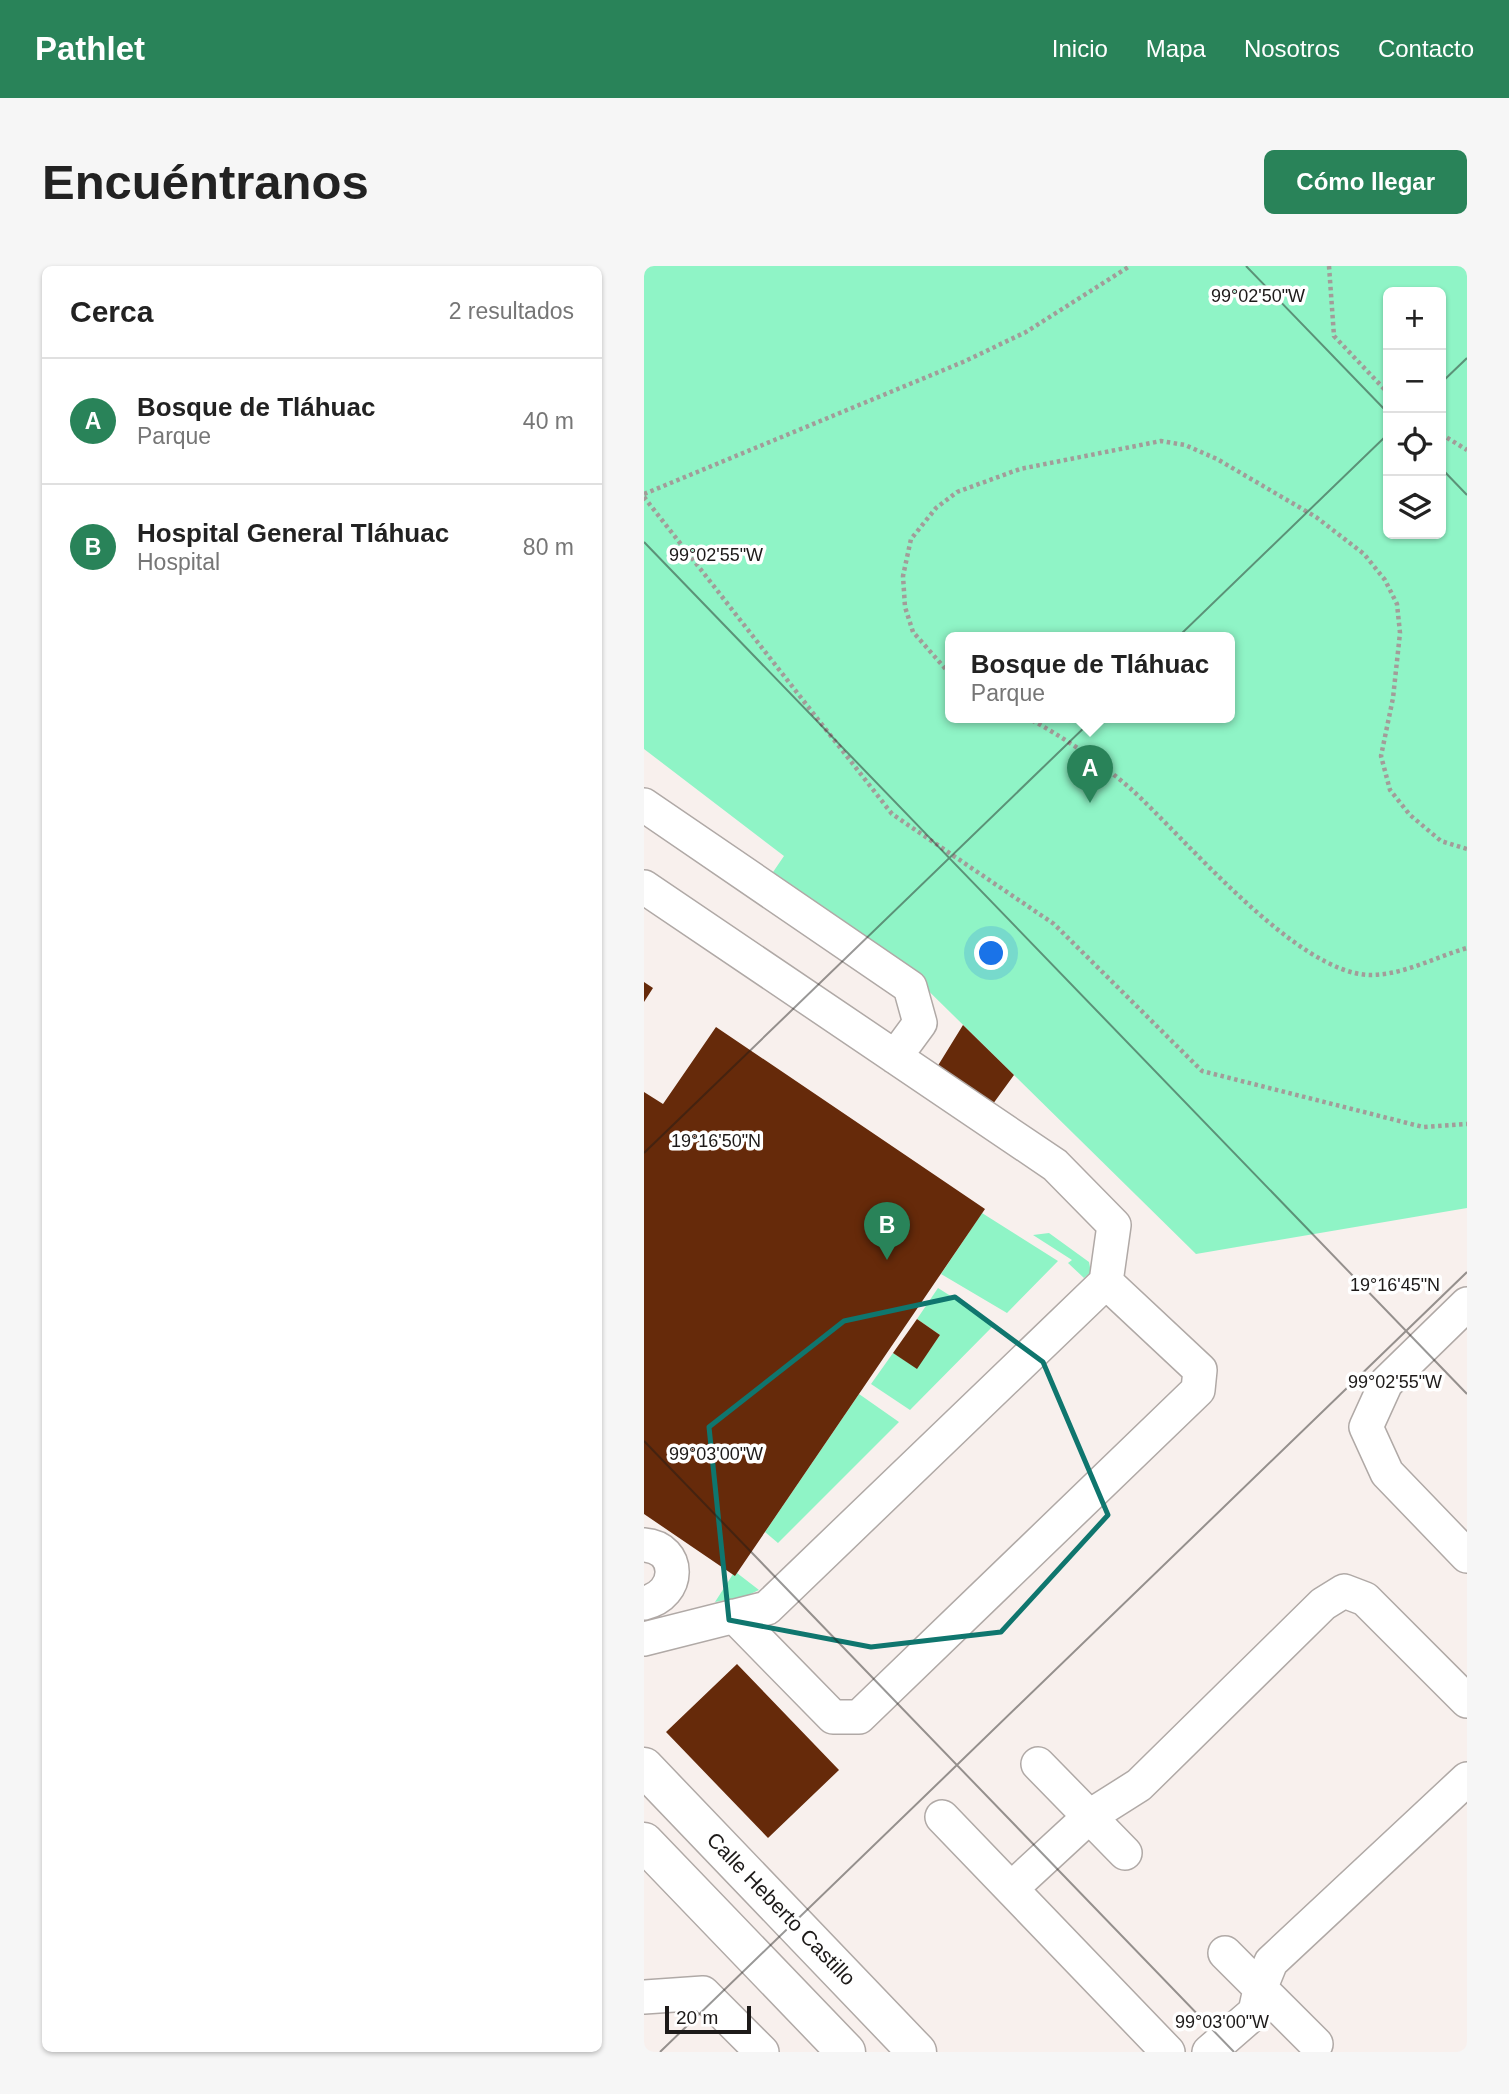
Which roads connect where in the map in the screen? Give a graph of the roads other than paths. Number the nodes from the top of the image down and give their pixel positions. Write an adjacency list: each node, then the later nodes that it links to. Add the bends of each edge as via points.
1 (644, 805): 3 (street, via 909,987 920,1023)
2 (644, 887): 3 (street)
3 (895, 1056): 4 (street, via 1055,1165 1114,1225)
4 (1106, 1282): 9 (street, via 767,1608); 9 (street, via 1200,1370 1198,1390 859,1717 833,1717)
5 (1467, 1304): 7 (street, via 1386,1383 1366,1427 1387,1474)
6 (644, 1545): 8 (street, via 666,1554 673,1572 662,1596)
7 (1467, 1556)
8 (644, 1603)
9 (734, 1616): 10 (street)
10 (644, 1639)
11 (1467, 1701): 15 (street, via 1365,1599 1344,1591 1323,1604 1139,1785)
12 (1038, 1764): 15 (street)
13 (644, 1767): 18 (main road, Calle Heberto Castillo)
14 (1467, 1779): 23 (street, via 1270,1962)
15 (1090, 1816): 19 (street); 21 (street)
16 (942, 1817): 21 (street)
17 (644, 1842): 20 (main road)
18 (718, 1842): 20 (main road); 28 (main road, Calle Heberto Castillo)
19 (1125, 1853)
20 (680, 1878): 27 (main road)
21 (1012, 1888): 29 (street)
22 (1225, 1953): 23 (street)
23 (1260, 1989): 25 (street); 30 (street, via 1255,2012)
24 (644, 1997): 26 (street, via 703,1993)
25 (1316, 2044)
26 (762, 2052)
27 (846, 2052)
28 (917, 2052)
29 (1168, 2052)
30 (1209, 2052)

